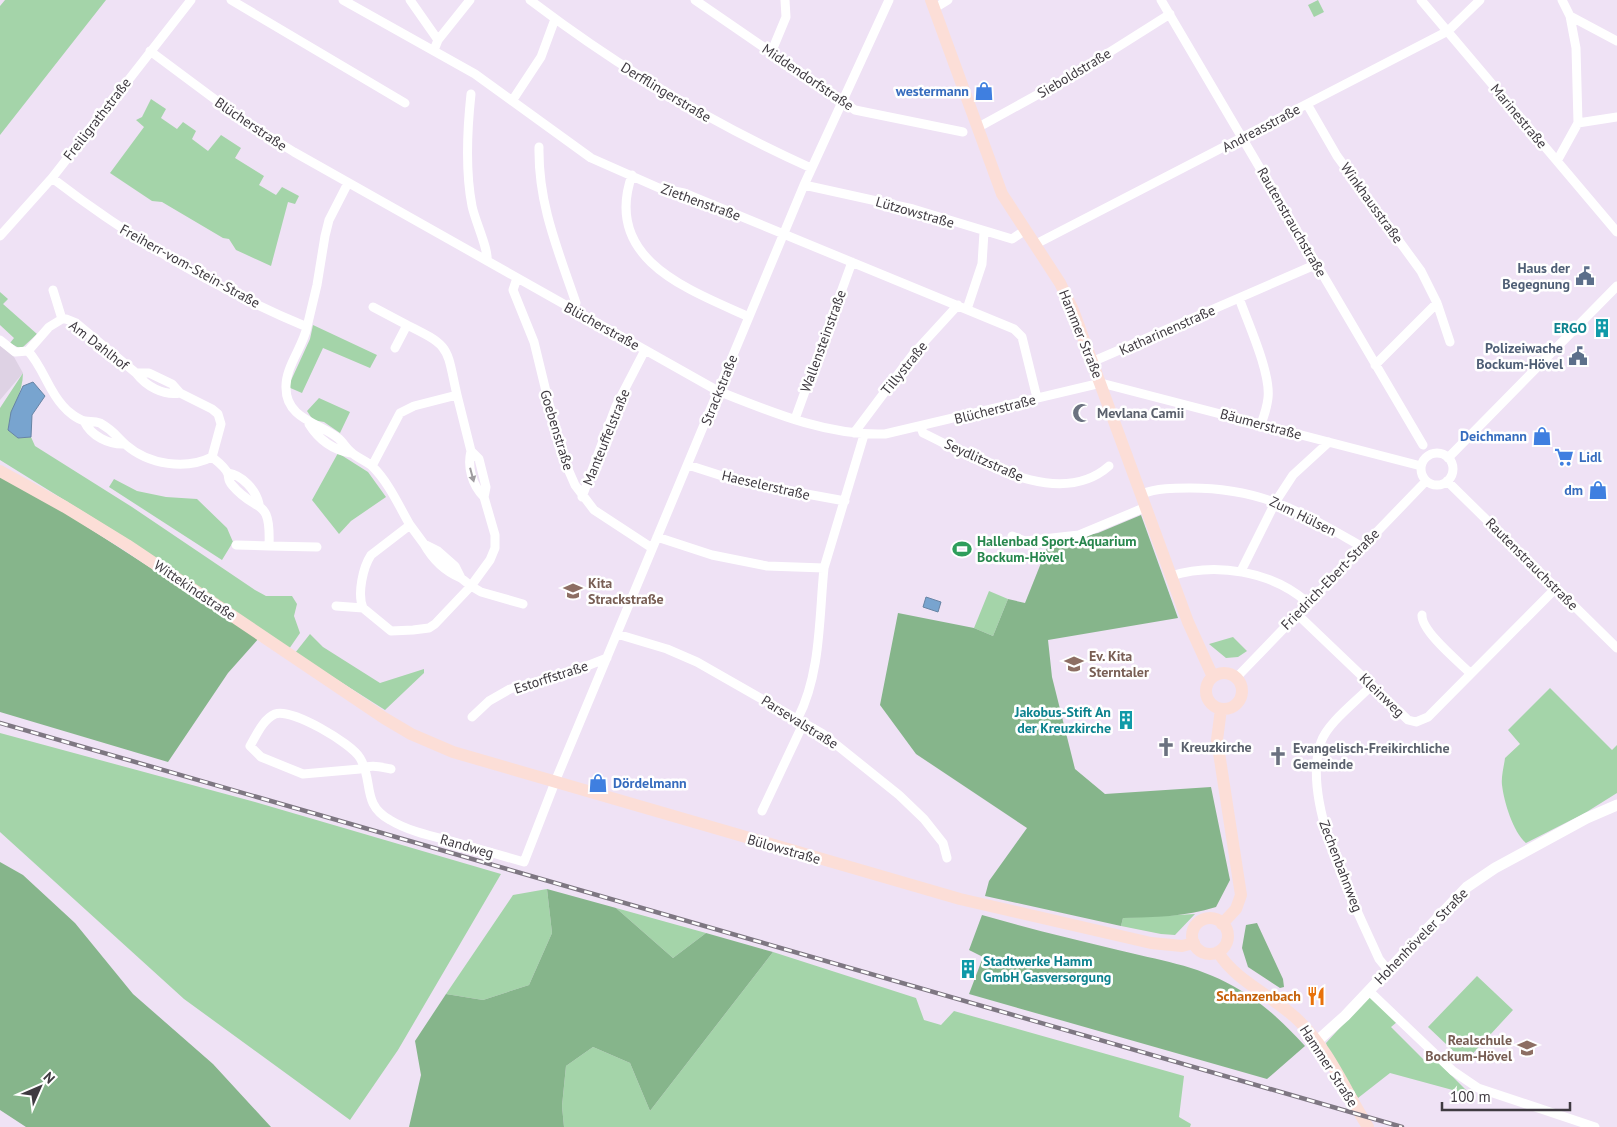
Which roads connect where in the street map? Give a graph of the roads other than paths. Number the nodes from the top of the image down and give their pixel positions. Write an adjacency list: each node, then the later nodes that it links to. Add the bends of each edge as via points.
1 (191, 0): 23 (street, Freiligrathstraße)
2 (231, 0): 28 (street)
3 (343, 0): 22 (street, Ziethenstraße)
4 (410, 0): 20 (street)
5 (470, 0): 20 (street)
6 (530, 0): 18 (street, Derfflingerstraße)
7 (695, 0): 24 (street, Middendorfstraße)
8 (785, 0): 24 (street, via 786,17)
9 (889, 0): 27 (street, Strackstraße)
10 (948, 0): 15 (street)
11 (1161, 0): 16 (street, Rautenstrauchstraße)
12 (1421, 0): 19 (street, Marinestraße)
13 (1480, 0): 19 (street, Andreasstraße)
14 (1562, 0): 17 (street)
15 (933, 4): 32 (main road, Hammer Straße)
16 (1170, 14): 32 (street, Sieboldstraße, via 1075,74); 34 (street, Rautenstrauchstraße)
17 (1570, 16): 21 (street); 31 (street, via 1576,48)
18 (555, 19): 26 (street, via 541,57); 37 (street, Derfflingerstraße, via 703,115)
19 (1448, 31): 29 (street, Andreasstraße); 36 (street, Marinestraße)
20 (438, 40): 22 (street)
21 (1617, 41)
22 (434, 50): 26 (street, Ziethenstraße)
23 (150, 51): 39 (street, Freiligrathstraße); 40 (street, Blücherstraße, via 244,121)
24 (771, 53): 27 (street, Middendorfstraße)
25 (471, 94): 48 (street, via 468,155 472,205 488,254)
26 (512, 101): 38 (street, Ziethenstraße, via 590,158)
27 (840, 102): 33 (street, Middendorfstraße, via 855,110); 37 (street, Strackstraße)
28 (405, 103)
29 (1307, 104): 34 (street, Andreasstraße); 55 (street, Winkhausstraße, via 1337,156 1421,271)
30 (1617, 117): 31 (street)
31 (1578, 123): 36 (street)
32 (977, 128): 43 (main road, Hammer Straße, via 998,187)
33 (963, 132)
34 (1243, 138): 47 (street, Andreasstraße); 50 (street, Rautenstrauchstraße)
35 (539, 148): 59 (street, via 544,209 576,303)
36 (1557, 161): 44 (street, Marinestraße)
37 (811, 168): 41 (street, Strackstraße)
38 (632, 176): 45 (street, Ziethenstraße, via 659,188 684,193); 60 (street, via 626,198 630,226 650,263 689,290)
39 (52, 178): 46 (street, Freiligrathstraße); 63 (street, Freiherr-vom-Stein-Straße, via 117,225 176,261 232,293)
40 (348, 183): 48 (street, Blücherstraße); 63 (street, via 329,220)
41 (804, 185): 42 (street, Lützowstraße, via 913,210); 45 (street, Strackstraße)
42 (984, 232): 43 (street, Lützowstraße, via 1012,239); 58 (street, via 982,264)
43 (1024, 232): 47 (main road, Hammer Straße)
44 (1617, 232)
45 (783, 234): 49 (street, Ziethenstraße); 60 (street, Strackstraße)
46 (0, 236)
47 (1034, 245): 69 (main road, Hammer Straße, via 1065,292)
48 (487, 261): 51 (street, Blücherstraße)
49 (852, 262): 56 (street, Ziethenstraße); 75 (street, Wallensteinstraße)
50 (1316, 264): 54 (street, Katharinenstraße); 70 (street, Rautenstrauchstraße)
51 (516, 278): 59 (street, Blücherstraße); 92 (street, Goebenstraße, via 513,290 534,342 561,453)
52 (1617, 286): 83 (street)
53 (53, 290): 61 (street, Am Dahlhof)
54 (1239, 298): 69 (street, Katharinenstraße); 76 (street, via 1268,386)
55 (1437, 303): 65 (street, Winkhausstraße); 70 (street)
56 (958, 305): 58 (street, Ziethenstraße); 78 (street, Tillystraße, via 914,353)
57 (373, 307): 62 (street)
58 (967, 309): 74 (street, Ziethenstraße, via 1020,333)
59 (573, 310): 67 (street, Blücherstraße)
60 (749, 317): 72 (street, Strackstraße)
61 (62, 319): 68 (street, Am Dahlhof, via 49,327); 82 (street, Am Dahlhof, via 76,323 136,373 149,373 212,409 220,420 220,432)
62 (407, 325): 66 (street); 73 (street, via 445,348)
63 (307, 327): 85 (street, via 305,340 289,374 286,388 290,403 309,424 327,430 351,453)
64 (0, 340): 68 (street, via 16,352)
65 (1450, 342)
66 (395, 348)
67 (645, 350): 72 (street, Blücherstraße); 92 (street, Manteuffelstraße, via 616,406)
68 (28, 351): 82 (street, via 52,393 64,408 84,421 97,422 116,433 125,444 148,457 170,464 194,463)
69 (1094, 362): 71 (main road, Hammer Straße)
70 (1375, 364): 81 (street, Rautenstrauchstraße)
71 (1101, 383): 74 (street, Blücherstraße); 76 (street, Bäumerstraße); 91 (main road, Hammer Straße)
72 (718, 391): 75 (street, Blücherstraße); 84 (street, Strackstraße)
73 (457, 395): 85 (street, via 400,413); 107 (street, via 471,451 469,462 476,488 484,496 495,548)
74 (1037, 398): 77 (street, Blücherstraße)
75 (795, 419): 78 (street, Blücherstraße)
76 (1261, 424): 80 (street, Bäumerstraße)
77 (921, 427): 79 (street, Blücherstraße); 86 (street, Seydlitzstraße, via 923,433 1035,482 1051,484 1080,480 1101,473)
78 (854, 433): 79 (street, Blücherstraße)
79 (864, 435): 93 (street)
80 (1329, 442): 87 (street, Bäumerstraße); 94 (street, via 1293,475)
81 (1423, 445)
82 (212, 457): 100 (street, via 228,473 230,483 247,501 259,504 268,515)
83 (1448, 458): 87 (street, via 1434,454); 90 (street, via 1452,470)
84 (688, 465): 93 (street, Haeselerstraße, via 741,482); 98 (street, Strackstraße)
85 (372, 466): 96 (street)
86 (1109, 466)
87 (1421, 466): 89 (street)
88 (0, 471): 124 (main road, Wittekindstraße, via 95,525)
89 (1426, 480): 90 (street, via 1439,485); 101 (street, Friedrich-Ebert-Straße)
90 (1447, 481): 108 (street, Rautenstrauchstraße)
91 (1147, 492): 94 (street, Zum Hülsen, via 1214,488); 95 (main road, Hammer Straße)
92 (582, 497): 103 (street, Goebenstraße, via 601,516)
93 (845, 500): 104 (street)
94 (1276, 501): 101 (street, Zum Hülsen); 105 (street)
95 (1146, 507): 97 (street, via 1079,535 1025,541); 106 (main road, Hammer Straße)
96 (410, 525): 107 (street, via 424,544 455,566 461,578); 112 (street, via 367,561 361,597)
97 (1012, 536)
98 (657, 537): 103 (street, Strackstraße); 104 (street, via 712,555 767,566)
99 (236, 545): 100 (street)
100 (269, 546): 102 (street)
101 (1361, 546): 109 (street, Friedrich-Ebert-Straße)
102 (317, 547)
103 (652, 548): 115 (street, Strackstraße)
104 (824, 568): 125 (street, via 814,669)
105 (1241, 571): 106 (street, via 1196,570); 109 (street, via 1277,584)
106 (1171, 576): 119 (main road, Hammer Straße, via 1190,629)
107 (471, 586): 110 (street); 112 (street, via 429,628 391,630)
108 (1556, 588): 116 (street, Rautenstrauchstraße); 118 (street, Kleinweg)
109 (1307, 602): 113 (street, Friedrich-Ebert-Straße)
110 (523, 604)
111 (336, 606): 112 (street)
112 (363, 608)
113 (1296, 613): 120 (street, Friedrich-Ebert-Straße); 121 (street, Kleinweg)
114 (1422, 615): 118 (street, via 1427,630)
115 (617, 634): 117 (street, Strackstraße); 125 (street, Parsevalstraße, via 668,648)
116 (1617, 648)
117 (607, 658): 123 (street, Estorffstraße, via 510,690 490,701); 128 (street, Strackstraße)
118 (1470, 674): 121 (street, Kleinweg, via 1428,717 1416,722 1408,720)
119 (1213, 677): 120 (main road, via 1224,673); 122 (main road, via 1207,684 1206,693 1210,702)
120 (1236, 678): 122 (main road, via 1241,686 1241,696 1236,705)
121 (1372, 686): 135 (street, Zechenbahnweg, via 1321,740 1317,787 1324,829 1379,959)
122 (1221, 708): 132 (main road, via 1217,740 1241,895 1236,909)
123 (472, 717)
124 (384, 718): 128 (main road, Bülowstraße, via 453,752)
125 (801, 720): 130 (street); 131 (street, Parsevalstraße, via 848,752 924,819 943,843)
126 (365, 767): 126 (street, Randweg, via 354,751 326,731 280,713 264,723 250,746 261,758 303,774); 127 (street, Randweg); 128 (street, Randweg, via 371,802 389,820 524,862)
127 (392, 769)
128 (555, 782): 133 (main road, Bülowstraße, via 990,907 1151,943 1182,946)
129 (1617, 805): 135 (street, Hohenhöveler Straße, via 1587,818 1476,880)
130 (762, 811)
131 (947, 858)
132 (1222, 924): 133 (main road, via 1215,919 1202,920 1193,930); 134 (main road, via 1227,932 1227,941)
133 (1194, 943): 134 (main road, via 1204,953)
134 (1218, 952): 137 (main road, Hammer Straße, via 1226,965 1288,1010)
135 (1388, 970): 136 (street, Hohenhöveler Straße)
136 (1369, 991): 137 (street, Hohenhöveler Straße); 139 (street, via 1453,1071 1478,1088)
137 (1316, 1042): 138 (main road, Hammer Straße)
138 (1368, 1127)
139 (1595, 1127)

